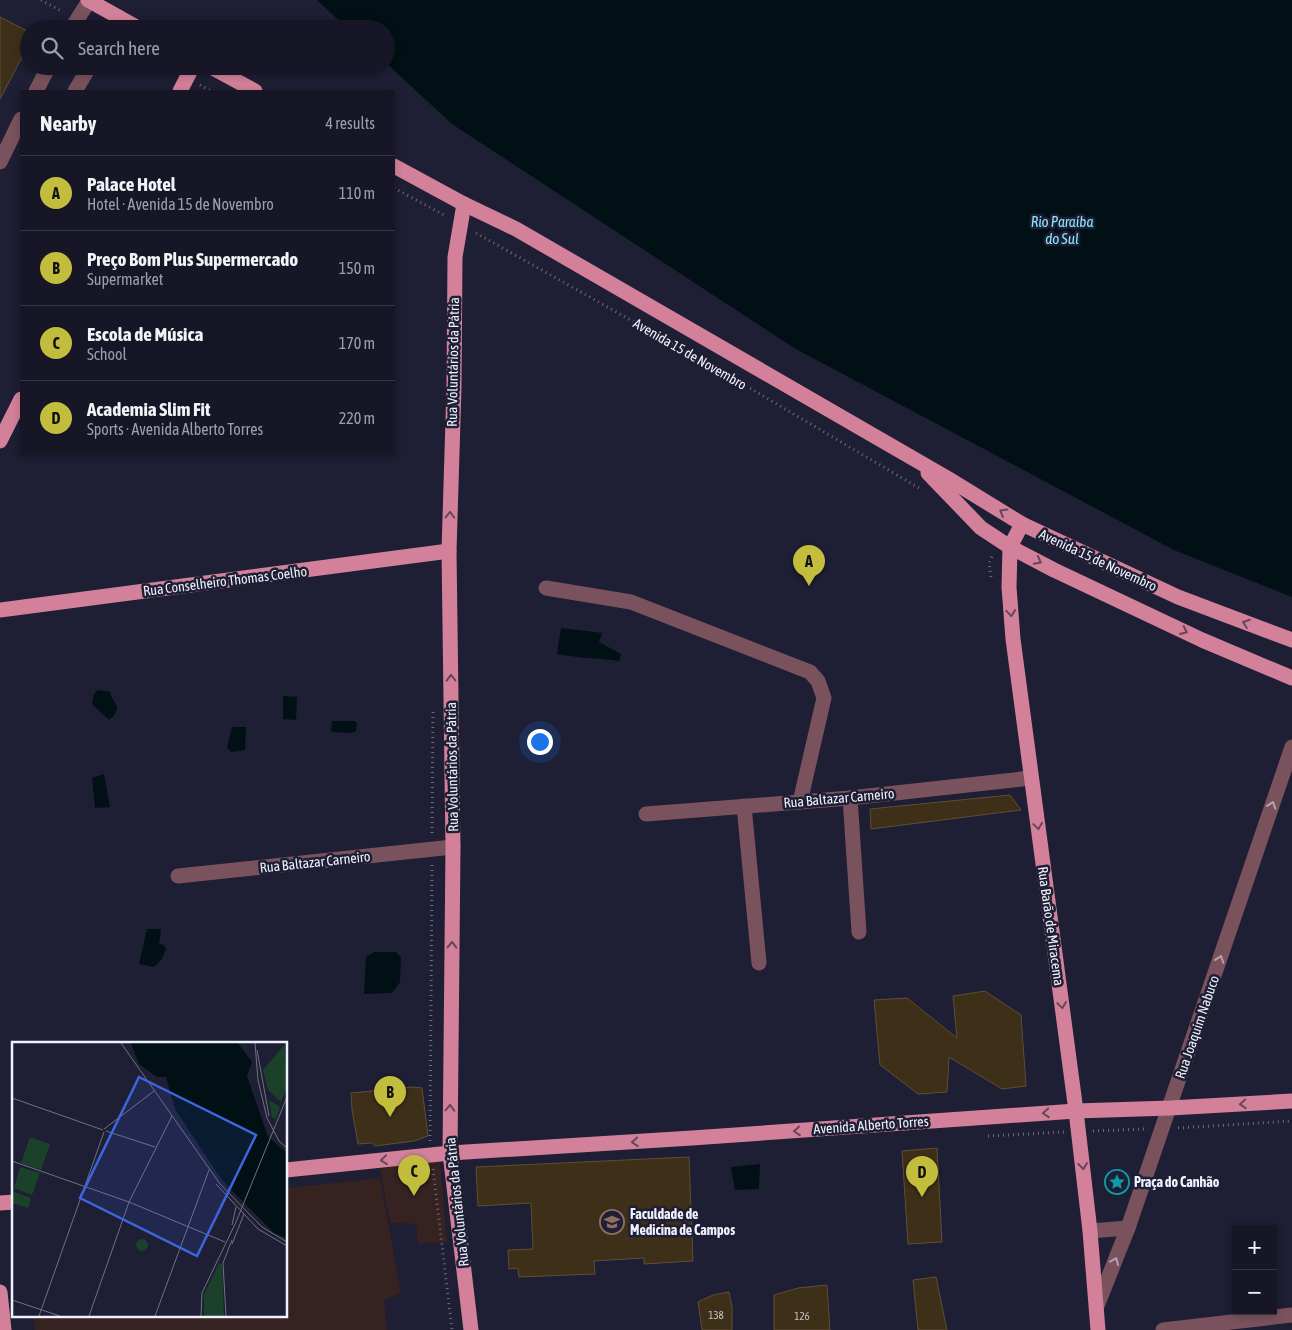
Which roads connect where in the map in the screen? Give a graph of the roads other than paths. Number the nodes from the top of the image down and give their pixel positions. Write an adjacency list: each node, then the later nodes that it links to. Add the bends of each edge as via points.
1 (89, 0): 2 (street); 3 (main road)
2 (77, 20)
3 (112, 20)
4 (44, 75): 8 (street)
5 (85, 75): 9 (street)
6 (188, 75): 10 (main road)
7 (226, 75): 11 (main road)
8 (37, 90)
9 (76, 90)
10 (181, 90)
11 (253, 90)
12 (20, 122): 13 (street)
13 (10, 145): 14 (street)
14 (0, 162)
15 (395, 167): 16 (main road, Avenida 15 de Novembro)
16 (464, 204): 19 (main road, Avenida 15 de Novembro, via 516,229); 22 (main road, Rua Voluntários da Pátria, one-way to 16, via 454,257)
17 (20, 401): 18 (main road)
18 (0, 440)
19 (915, 460): 20 (main road, Avenida 15 de Novembro, one-way to 19); 21 (main road, Avenida 15 de Novembro, via 981,528)
20 (1022, 524): 21 (main road, Rua Barão de Miracema); 25 (main road, Avenida 15 de Novembro, one-way to 20, via 1178,597)
21 (1010, 547): 26 (main road, Avenida 15 de Novembro, one-way to 26, via 1202,640); 28 (main road, Rua Barão de Miracema, one-way to 28, via 1013,639)
22 (449, 551): 24 (main road, Rua Conselheiro Thomas Coelho); 33 (main road, Rua Voluntários da Pátria, one-way to 22)
23 (546, 588): 30 (street, via 631,602 810,672 818,681 824,698)
24 (0, 610)
25 (1292, 640)
26 (1292, 678)
27 (1292, 747): 38 (street, Rua Joaquim Nabuco, one-way to 27)
28 (1032, 778): 29 (street, Rua Baltazar Carneiro); 39 (main road, Rua Barão de Miracema, one-way to 39)
29 (850, 798): 30 (street, Rua Baltazar Carneiro); 35 (street)
30 (800, 802): 31 (street, Rua Baltazar Carneiro)
31 (744, 806): 32 (street, Rua Baltazar Carneiro); 36 (street)
32 (646, 814)
33 (453, 847): 34 (street, Rua Baltazar Carneiro); 40 (main road, Rua Voluntários da Pátria, one-way to 33)
34 (178, 876)
35 (859, 932)
36 (759, 963)
37 (1292, 1101): 38 (main road, Avenida Alberto Torres, one-way to 38)
38 (1170, 1108): 39 (main road, Avenida Alberto Torres); 42 (street, Rua Joaquim Nabuco)
39 (1076, 1111): 40 (main road, Avenida Alberto Torres, one-way to 40); 43 (main road, Rua Barão de Miracema, one-way to 43)
40 (450, 1153): 41 (main road, Avenida Alberto Torres, one-way to 41); 48 (main road, Rua Voluntários da Pátria)
41 (288, 1170)
42 (1128, 1228): 43 (street); 45 (street, Rua Joaquim Nabuco, one-way to 42)
43 (1090, 1231): 45 (main road, Rua Barão de Miracema)
44 (0, 1292): 47 (main road)
45 (1097, 1306): 49 (main road, Rua Barão de Miracema)
46 (1292, 1315): 50 (street)
47 (4, 1330)
48 (471, 1330)
49 (1098, 1330)
50 (1163, 1330)

